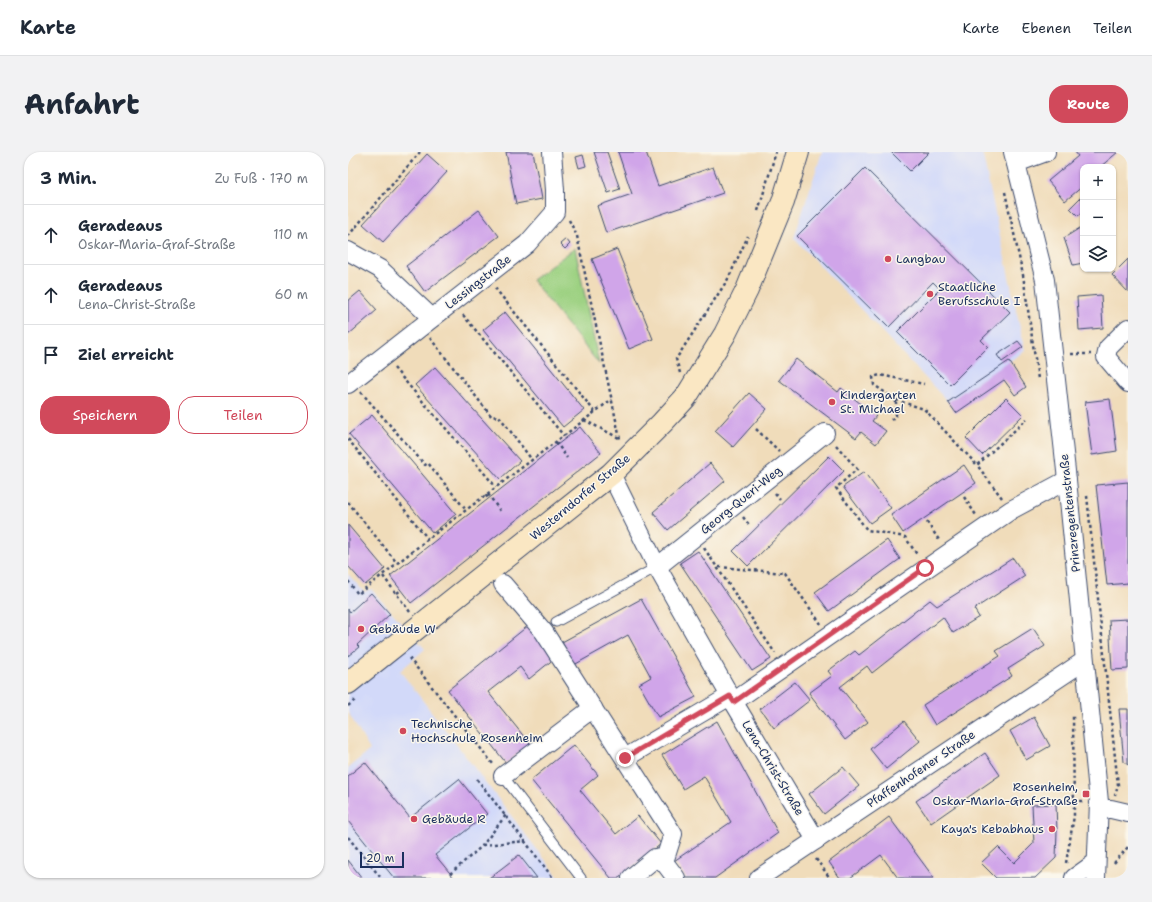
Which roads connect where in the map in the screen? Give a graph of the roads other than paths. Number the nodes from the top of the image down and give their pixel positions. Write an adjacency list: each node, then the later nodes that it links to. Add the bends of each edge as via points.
1 (552, 152): 6 (street, Lessingstraße, via 555,212 527,244)
2 (798, 152): 11 (main road, Westerndorfer Straße, via 784,202 726,334 686,397 627,446)
3 (1046, 152): 4 (street)
4 (1015, 158): 12 (street, Prinzregentenstraße, via 1045,280)
5 (348, 251): 6 (street, via 380,269)
6 (427, 322): 8 (street, Lessingstraße)
7 (1128, 328): 9 (street, via 1108,348 1106,357)
8 (350, 382)
9 (1128, 383)
10 (825, 433): 13 (street, Georg-Queri-Weg)
11 (611, 474): 13 (street, Lena-Christ-Straße); 17 (main road, Westerndorfer Straße)
12 (1067, 480): 16 (street, Prinzregentenstraße); 18 (street, via 1011,510 784,667)
13 (657, 567): 15 (lane); 18 (street, Lena-Christ-Straße)
14 (503, 584): 15 (street)
15 (550, 627): 19 (street)
16 (1084, 661): 22 (street, Prinzregentenstraße); 24 (street, Pfaffenhofener Straße)
17 (348, 683)
18 (732, 699): 20 (street); 24 (street, Lena-Christ-Straße)
19 (593, 708): 20 (street); 21 (street)
20 (625, 758): 25 (street, via 673,834)
21 (503, 776): 28 (lane)
22 (1099, 808): 23 (street); 26 (street, Prinzregentenstraße)
23 (1128, 813)
24 (811, 842): 31 (street, Pfaffenhofener Straße)
25 (664, 862): 29 (street, via 655,858); 30 (street)
26 (1096, 870): 27 (street)
27 (1069, 872)
28 (581, 878)
29 (630, 878)
30 (676, 878)
31 (759, 878)

